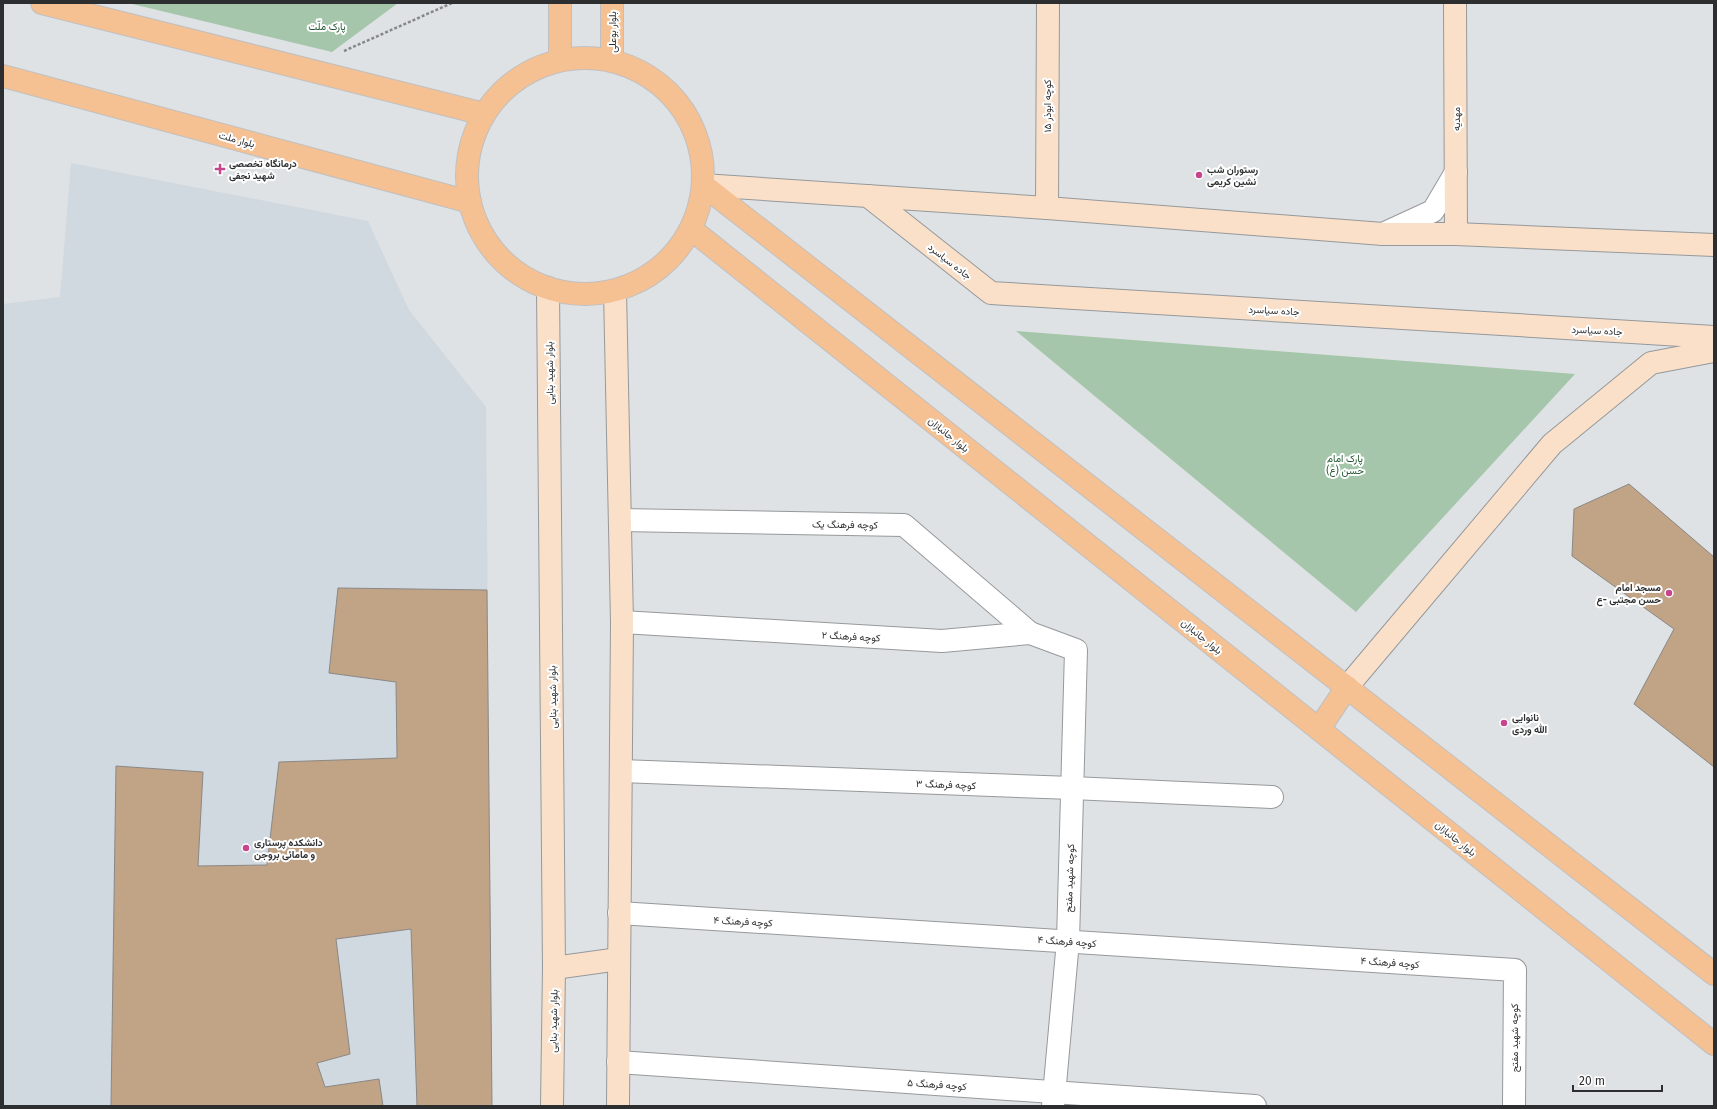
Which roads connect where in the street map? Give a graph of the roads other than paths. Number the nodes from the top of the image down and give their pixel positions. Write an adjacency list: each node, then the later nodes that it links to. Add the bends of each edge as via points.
1 (42, 3): 9 (main road)
2 (560, 3): 6 (main road)
3 (612, 3): 7 (main road, بلوار بوعلی)
4 (1048, 3): 14 (main road, کوچه ابوذر ۱۵)
5 (1455, 3): 10 (main road, مهدیه)
6 (560, 60): 7 (main road, via 586,58); 9 (main road, via 530,71 504,90)
7 (612, 61): 11 (main road, via 643,73 669,93 689,120 701,151)
8 (3, 76): 13 (main road, بلوار ملت)
9 (484, 114): 13 (main road, via 472,142 467,172)
10 (1456, 172): 16 (street, via 1433,211); 17 (main road, مهدیه)
11 (703, 185): 12 (main road); 15 (main road); 27 (main road)
12 (868, 196): 14 (main road); 21 (main road, جاده سیاسرد, via 991,293)
13 (470, 202): 19 (main road, via 481,231 498,256 521,275)
14 (1047, 208): 16 (main road)
15 (691, 229): 20 (main road, via 672,257 646,278); 28 (main road, بلوار جانبازان)
16 (1383, 234): 17 (main road)
17 (1456, 234): 18 (main road)
18 (1714, 245)
19 (548, 288): 20 (main road, via 570,294); 35 (main road, بلوار شهید بنایی)
20 (615, 291): 23 (main road)
21 (1714, 337)
22 (1714, 351): 27 (main road, via 1651,363 1552,444)
23 (620, 520): 24 (main road); 25 (street, کوچه فرهنگ یک, via 904,525)
24 (622, 622): 25 (street, کوچه فرهنگ ۲, via 942,641); 29 (main road)
25 (1030, 633): 26 (street, کوچه فرهنگ ۲)
26 (1076, 650): 30 (street, کوچه شهید مفتح)
27 (1347, 688): 28 (main road); 37 (main road)
28 (1319, 729): 38 (main road, بلوار جانبازان)
29 (621, 771): 30 (street, کوچه فرهنگ ۳); 32 (main road)
30 (1072, 788): 31 (street, کوچه فرهنگ ۳); 33 (street, کوچه شهید مفتح)
31 (1272, 797)
32 (619, 913): 33 (street, کوچه فرهنگ ۴); 34 (main road)
33 (1068, 941): 36 (street, کوچه فرهنگ ۴); 40 (street, کوچه شهید مفتح)
34 (619, 959): 35 (main road); 39 (main road)
35 (554, 968): 41 (main road, بلوار شهید بنایی)
36 (1514, 970): 44 (street, کوچه شهید مفتح)
37 (1714, 974)
38 (1714, 1044)
39 (618, 1062): 40 (street, کوچه فرهنگ ۵); 42 (main road)
40 (1054, 1099): 43 (street, کوچه فرهنگ ۵)
41 (552, 1106)
42 (618, 1106)
43 (1255, 1106)
44 (1514, 1106)

